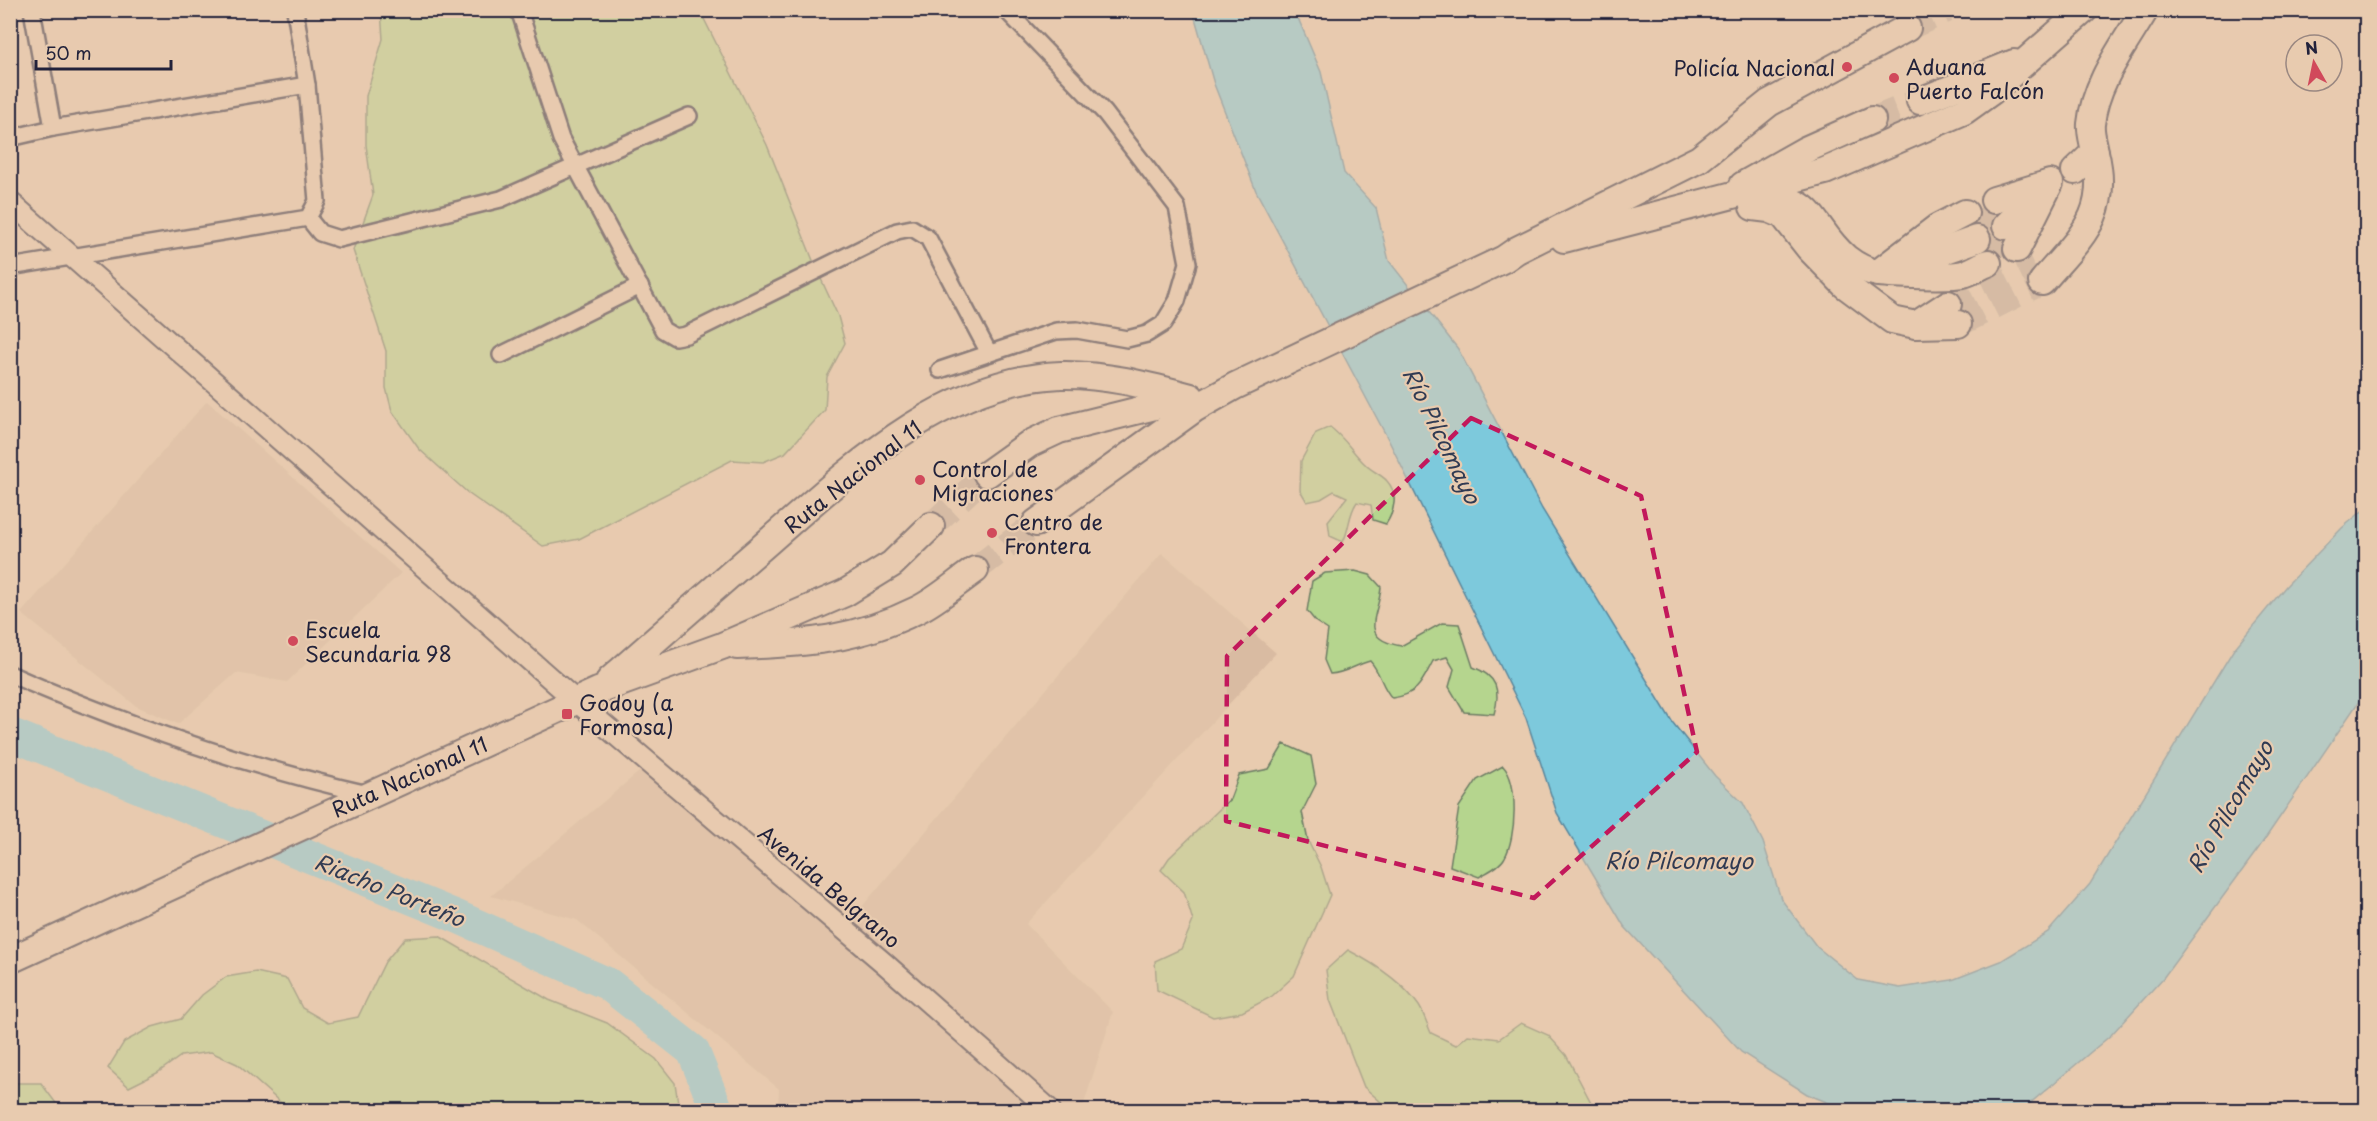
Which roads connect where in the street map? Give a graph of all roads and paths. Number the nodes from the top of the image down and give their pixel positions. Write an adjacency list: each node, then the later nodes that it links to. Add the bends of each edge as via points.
1 (32, 10): 13 (street)
2 (295, 10): 9 (street)
3 (519, 10): 16 (street)
4 (1005, 10): 28 (street, via 1099,106 1177,207 1188,262 1177,302 1162,324 1147,334 1127,339 1077,330 1056,331)
5 (2084, 10): 8 (highway)
6 (2145, 10): 15 (highway, via 2094,106 2091,127)
7 (1907, 28): 22 (highway, via 1769,103 1699,159)
8 (2031, 56): 10 (highway); 18 (highway, via 1964,111 1825,171)
9 (307, 84): 13 (street); 20 (street, via 317,201)
10 (1920, 101)
11 (689, 116): 16 (street)
12 (1872, 120): 18 (highway, via 1805,150)
13 (53, 128): 14 (street)
14 (10, 138)
15 (2095, 152): 17 (highway); 21 (highway, via 2101,185 2094,216 2081,237 2064,255)
16 (573, 167): 20 (street, via 501,199 339,239 320,233); 26 (street)
17 (2075, 171)
18 (1714, 201): 22 (highway); 25 (highway, via 1765,198 1794,202 1811,213 1828,240 1848,259); 27 (highway, via 1769,209 1783,216 1845,285 1892,320 1916,325)
19 (10, 202): 23 (street, Avenida Belgrano)
20 (308, 218): 23 (street)
21 (2015, 239): 21 (highway, via 2050,183)
22 (1517, 250): 31 (highway, Ruta Nacional 11)
23 (71, 256): 24 (street); 39 (street, Avenida Belgrano)
24 (10, 267)
25 (1878, 273): 25 (highway, via 1938,227 1976,238 1957,263)
26 (640, 286): 28 (street, via 663,330 675,337 686,335 897,231 912,228 928,238); 29 (street)
27 (1953, 314)
28 (989, 353): 30 (street)
29 (501, 355)
30 (940, 370)
31 (1235, 386): 32 (highway, Ruta Nacional 11); 34 (highway, Ruta Nacional 11, via 1194,409)
32 (1191, 397): 33 (highway, Ruta Nacional 11, via 1059,430 1029,444); 39 (highway, Ruta Nacional 11, via 1115,378 1061,375 968,396 909,426 816,500)
33 (987, 474)
34 (1036, 523)
35 (931, 526): 37 (highway, Ruta Nacional 11, via 892,564 845,593)
36 (975, 570): 37 (highway, Ruta Nacional 11, via 920,609 869,632 787,644)
37 (722, 646): 39 (highway, Ruta Nacional 11)
38 (10, 674): 40 (street, via 221,756)
39 (587, 696): 40 (highway, Ruta Nacional 11); 42 (street, Avenida Belgrano)
40 (356, 800): 41 (highway, Ruta Nacional 11)
41 (10, 960)
42 (1050, 1110)

